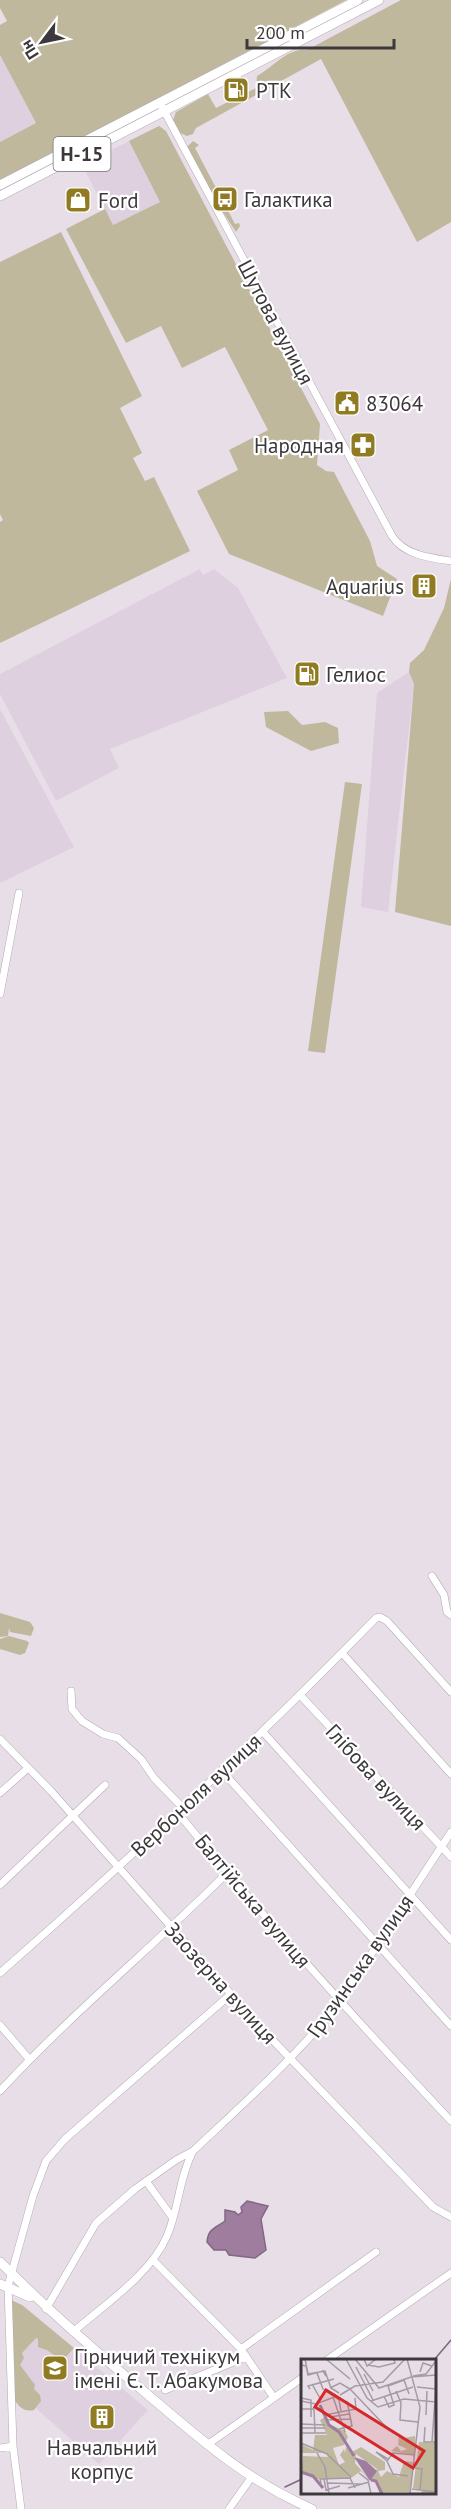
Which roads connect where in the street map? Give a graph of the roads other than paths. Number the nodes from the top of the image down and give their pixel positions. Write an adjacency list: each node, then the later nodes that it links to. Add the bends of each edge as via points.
1 (358, 0): 3 (main road, Н-15)
2 (379, 0): 3 (main road, Н-15)
3 (162, 107): 4 (main road, Н-15); 5 (main road, Н-15); 6 (street, Шутова вулиця, via 398,546)
4 (0, 185)
5 (0, 196)
6 (451, 561)
7 (19, 892): 8 (street)
8 (0, 994)
9 (432, 1576): 10 (street)
10 (451, 1615)
11 (342, 1653): 13 (street, Вербоноля вулиця, via 380,1617); 14 (street, Вербоноля вулиця); 19 (street)
12 (71, 1691): 22 (street, Балтійська вулиця, via 72,1710 82,1721 118,1738 141,1759)
13 (451, 1692)
14 (301, 1696): 15 (street, Вербоноля вулиця); 25 (street, Глібова вулиця)
15 (263, 1732): 18 (street, Вербоноля вулиця); 30 (street)
16 (0, 1739): 17 (street, Заозерна вулиця)
17 (28, 1768): 21 (street); 23 (street, Заозерна вулиця)
18 (222, 1771): 22 (street, Вербоноля вулиця); 33 (street)
19 (451, 1774)
20 (105, 1785): 23 (street)
21 (0, 1792)
22 (181, 1811): 27 (street, Вербоноля вулиця); 28 (street, Балтійська вулиця)
23 (73, 1817): 27 (street, Заозерна вулиця); 29 (street)
24 (451, 1832): 25 (street, Грузинська вулиця)
25 (442, 1847): 26 (street, Глібова вулиця); 30 (street, Грузинська вулиця)
26 (451, 1857)
27 (119, 1868): 31 (street, Заозерна вулиця); 34 (street, Вербоноля вулиця)
28 (227, 1873): 31 (street); 36 (street, Балтійська вулиця)
29 (0, 1885)
30 (411, 1894): 32 (street); 33 (street, Грузинська вулиця)
31 (173, 1928): 35 (street, Заозерна вулиця); 39 (street)
32 (451, 1940)
33 (378, 1944): 36 (street, Грузинська вулиця); 38 (street)
34 (0, 1973)
35 (231, 1994): 40 (street, Заозерна вулиця); 53 (street, via 65,2139 46,2161)
36 (340, 2002): 40 (street, Грузинська вулиця); 42 (street, Балтійська вулиця)
37 (0, 2025): 39 (street)
38 (451, 2026)
39 (29, 2059): 41 (street)
40 (290, 2059): 43 (street, Грузинська вулиця); 49 (street, Заозерна вулиця, via 433,2207)
41 (0, 2091)
42 (451, 2121)
43 (193, 2151): 44 (street, Грузинська вулиця); 45 (street)
44 (177, 2160): 45 (street); 46 (street, Грузинська вулиця); 47 (street, Грузинська вулиця)
45 (185, 2167): 48 (street)
46 (146, 2181): 47 (street, Грузинська вулиця); 48 (street)
47 (135, 2189): 57 (street, Грузинська вулиця, via 96,2223)
48 (172, 2217): 51 (street, via 168,2235)
49 (451, 2217)
50 (376, 2252): 59 (street)
51 (154, 2260): 58 (street); 59 (street)
52 (0, 2262): 53 (main road)
53 (11, 2273): 55 (street); 56 (main road)
54 (451, 2273): 61 (street)
55 (4, 2285): 56 (main road); 66 (street)
56 (37, 2300): 57 (main road)
57 (46, 2309): 58 (main road)
58 (73, 2332): 65 (main road)
59 (241, 2349): 60 (street)
60 (246, 2357): 63 (street); 64 (street)
61 (330, 2359)
62 (301, 2379): 64 (street)
63 (165, 2390)
64 (274, 2398): 65 (street)
65 (207, 2445): 68 (main road)
66 (13, 2446): 67 (street); 69 (street)
67 (0, 2448)
68 (251, 2478): 70 (street); 71 (main road)
69 (21, 2509)
70 (229, 2509)
71 (312, 2509)

